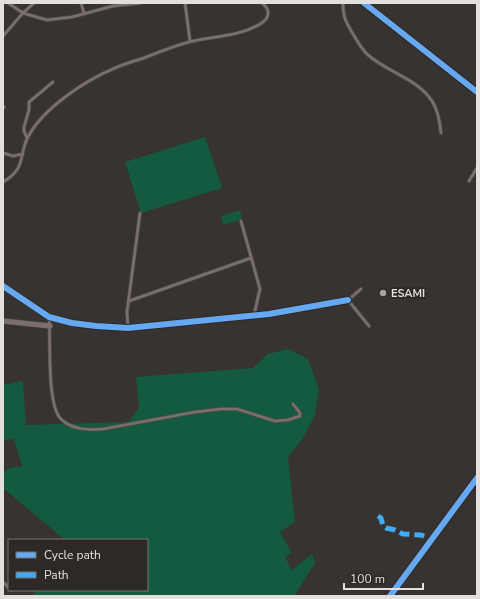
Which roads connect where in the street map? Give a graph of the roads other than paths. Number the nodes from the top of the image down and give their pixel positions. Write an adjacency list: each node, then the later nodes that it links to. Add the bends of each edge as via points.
1 (8, 3): 9 (lane)
2 (34, 3): 9 (lane)
3 (81, 3): 10 (lane)
4 (141, 3): 10 (lane, via 113,6)
5 (185, 3): 12 (lane)
6 (262, 3): 12 (lane, via 267,7 268,16 261,24 243,31)
7 (343, 3): 15 (lane, via 343,18 367,54 402,75 432,100)
8 (364, 3): 14 (street)
9 (23, 13): 10 (lane, via 47,20); 11 (lane)
10 (84, 14)
11 (3, 36)
12 (190, 41): 16 (lane, via 115,68 91,80 52,108)
13 (53, 82): 16 (lane, via 29,102 30,110 24,127)
14 (477, 92)
15 (441, 133)
16 (27, 138): 18 (lane)
17 (3, 153): 18 (lane, via 13,156)
18 (23, 154): 21 (lane, via 17,171)
19 (477, 168): 20 (lane)
20 (469, 181)
21 (3, 182)
22 (140, 213): 28 (lane)
23 (241, 221): 24 (lane)
24 (251, 258): 28 (lane); 29 (lane, via 260,288)
25 (3, 286): 30 (street)
26 (361, 289): 27 (lane)
27 (348, 300): 29 (street); 33 (lane)
28 (129, 301): 34 (lane)
29 (254, 316): 34 (street)
30 (49, 317): 32 (lane); 34 (street, via 72,323)
31 (3, 321): 32 (street)
32 (50, 326): 35 (lane, via 54,407 60,418 69,425 89,430 103,429 195,412 237,408 281,421 300,416)
33 (369, 326)
34 (128, 328)
35 (293, 404)
36 (477, 478): 37 (street)
37 (390, 596)

